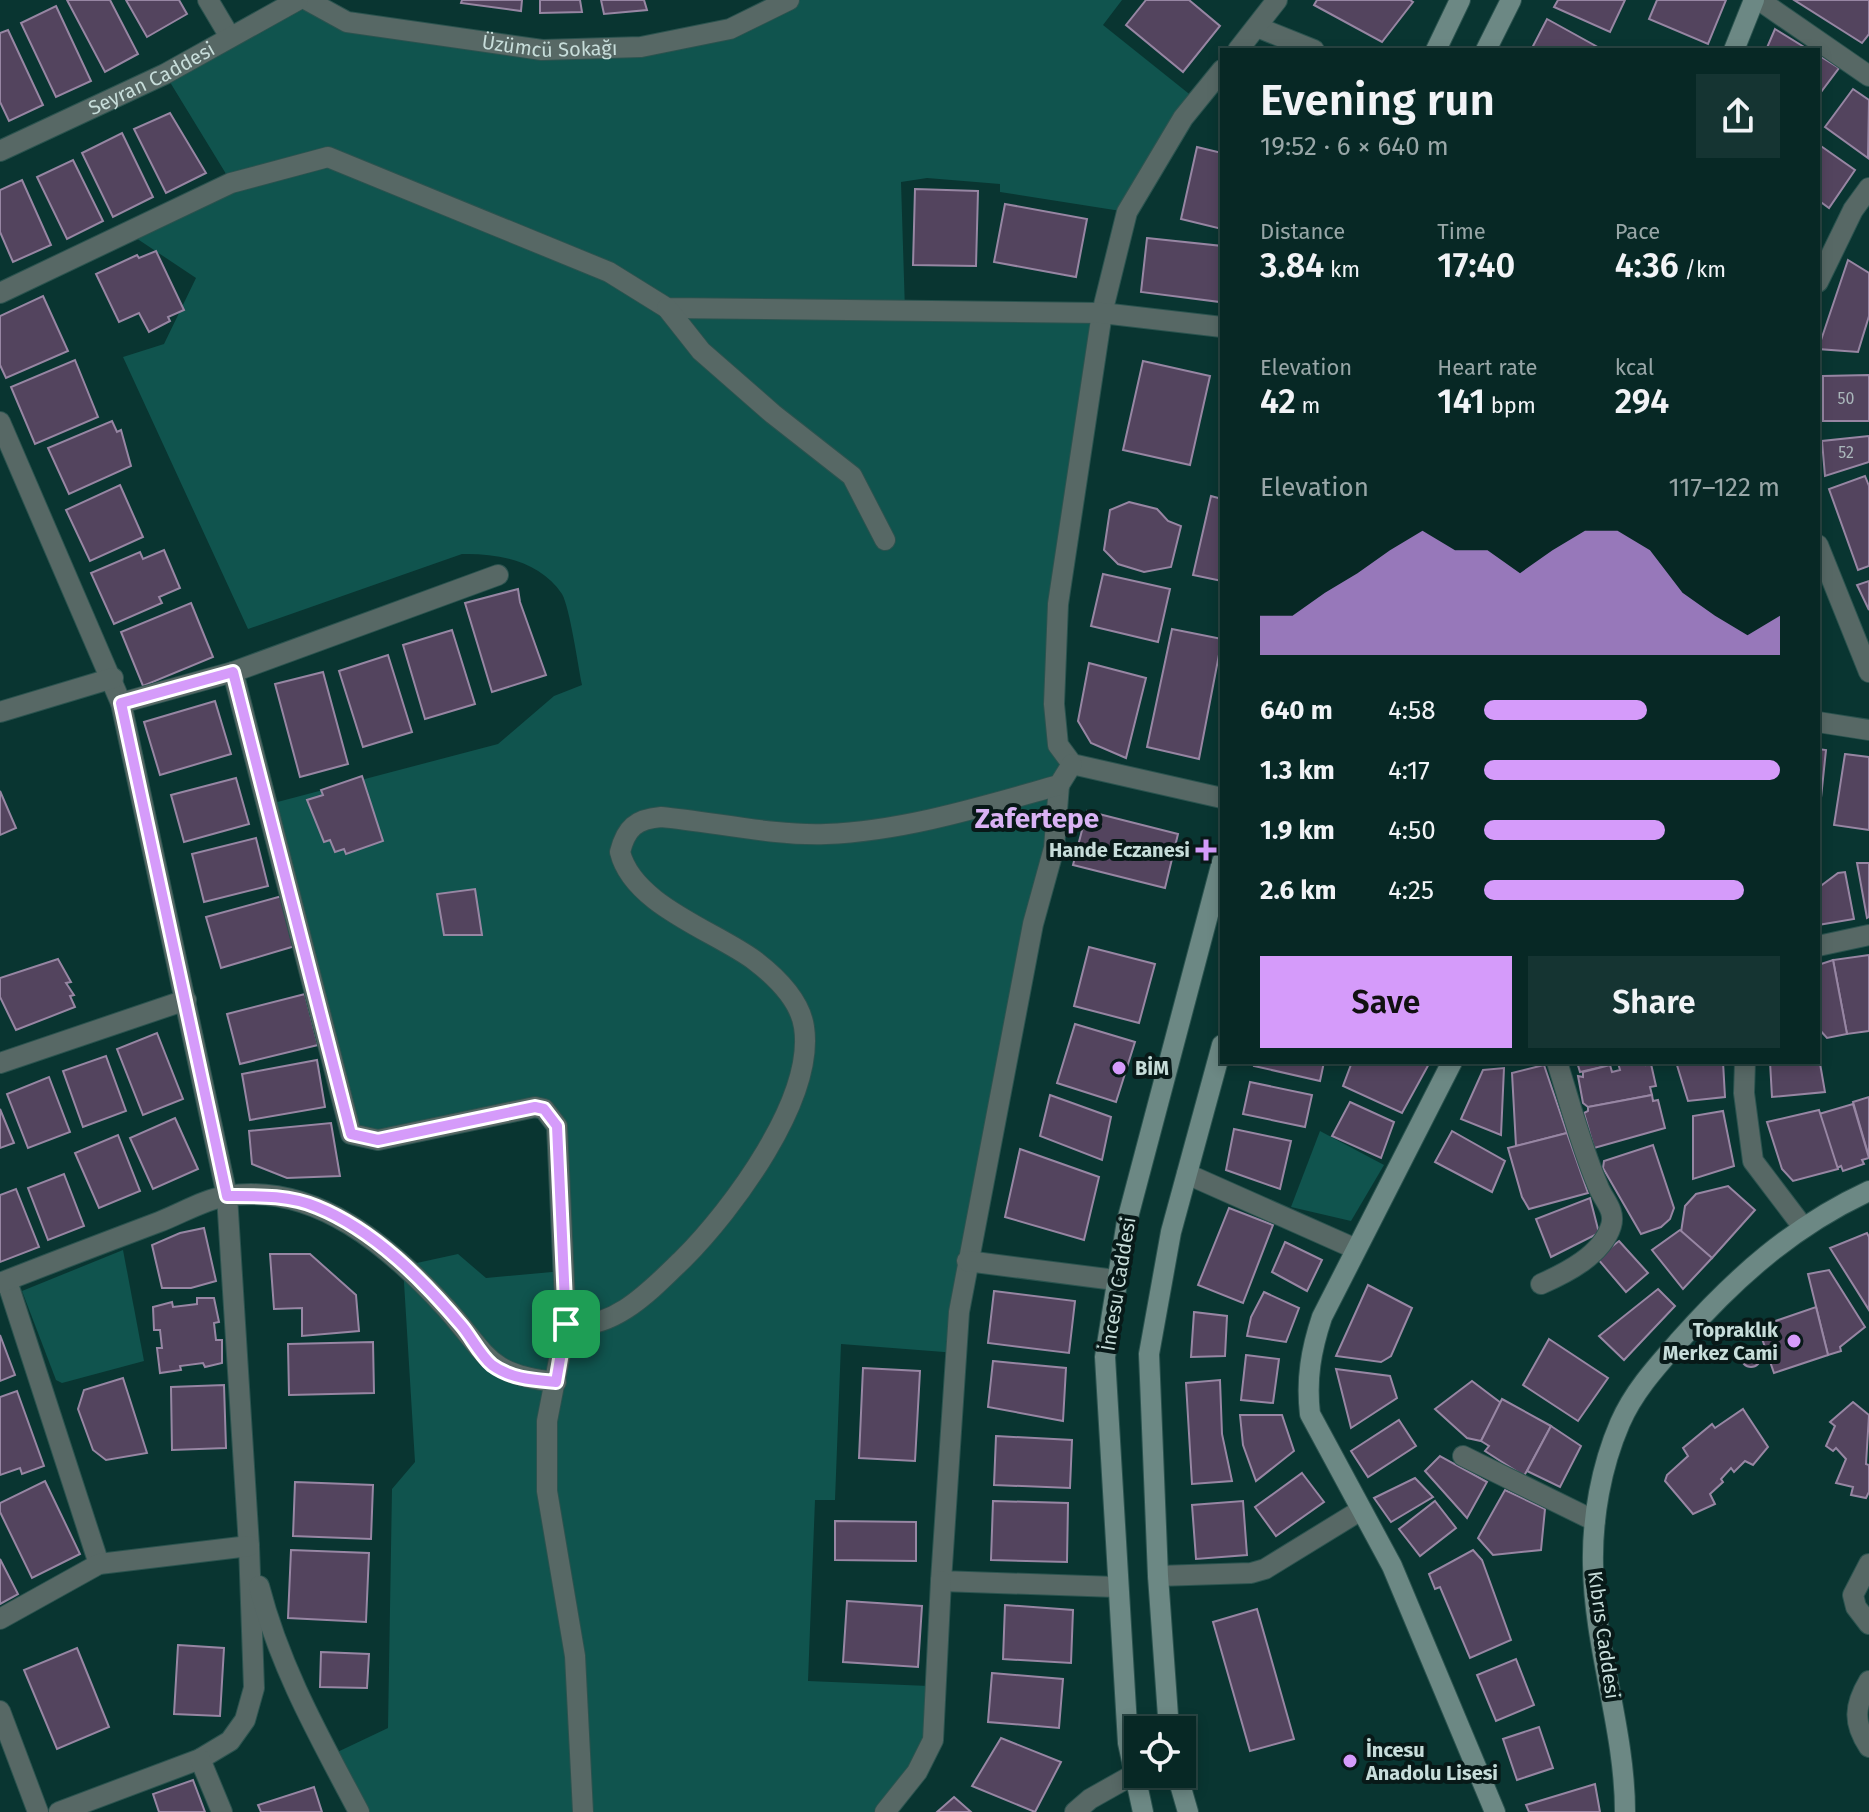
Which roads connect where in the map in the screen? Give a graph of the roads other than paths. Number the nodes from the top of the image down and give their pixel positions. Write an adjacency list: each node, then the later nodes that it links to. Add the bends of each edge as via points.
1 (208, 0): 10 (street)
2 (298, 0): 10 (street, Seyran Caddesi)
3 (307, 0): 4 (street, Üzümcü Sokağı, via 347,22 542,50 641,47 730,29)
4 (789, 0)
5 (1277, 0): 9 (street)
6 (1460, 0): 13 (main road)
7 (1511, 0): 14 (main road)
8 (1757, 0): 15 (main road); 17 (street)
9 (1257, 27): 11 (street); 12 (street)
10 (230, 37): 18 (street, Seyran Caddesi, via 165,74)
11 (1240, 48)
12 (1309, 48)
13 (1437, 48)
14 (1487, 48)
15 (1735, 48)
16 (1220, 72): 23 (street, via 1183,118 1127,212)
17 (1869, 76)
18 (0, 151)
19 (1869, 188): 20 (street)
20 (1820, 278)
21 (0, 293): 22 (street, via 231,183 328,157 609,272)
22 (667, 308): 23 (street); 26 (street, via 701,351 852,476)
23 (1102, 313): 24 (street); 36 (street, via 1058,604 1054,704 1058,745)
24 (1220, 327)
25 (2, 429): 31 (street)
26 (885, 540)
27 (1820, 550): 30 (street)
28 (498, 575): 29 (street)
29 (233, 672): 32 (street); 57 (street, via 347,1126 359,1138 378,1140 544,1109 557,1126)
30 (1869, 672)
31 (113, 678): 32 (street); 33 (street)
32 (121, 703): 42 (street)
33 (0, 712)
34 (1820, 722): 35 (street)
35 (1869, 730)
36 (1072, 764): 37 (street); 38 (street)
37 (1059, 785): 53 (street, via 1054,848 1033,924); 57 (street, via 969,811 841,833 661,817 632,825 620,852 632,878 681,917 754,960 782,986 804,1028 803,1058 788,1113 765,1154 690,1252 610,1319)
38 (1220, 798)
39 (1220, 870): 54 (main road, İncesu Caddesi)
40 (1869, 935): 41 (street)
41 (1820, 946)
42 (186, 1000): 44 (street); 50 (street)
43 (1220, 1052): 48 (main road, İncesu Caddesi)
44 (0, 1063)
45 (1451, 1064): 52 (main road)
46 (1558, 1064): 56 (street, via 1594,1176 1613,1215 1611,1228 1594,1251 1568,1272)
47 (1745, 1064): 51 (street, via 1753,1161)
48 (1187, 1174): 52 (street); 65 (main road, İncesu Caddesi, via 1157,1292 1149,1354)
49 (1869, 1191): 51 (main road, Kıbrıs Caddesi)
50 (227, 1196): 55 (street); 58 (street, via 291,1200 345,1222 423,1283 491,1364 524,1379); 62 (street)
51 (1803, 1227): 61 (main road, Kıbrıs Caddesi, via 1709,1307 1637,1391 1607,1461)
52 (1356, 1249): 60 (main road, via 1311,1349 1308,1395 1310,1414)
53 (967, 1261): 54 (street); 66 (street)
54 (1115, 1280): 67 (main road, İncesu Caddesi, via 1105,1357)
55 (4, 1282): 63 (street)
56 (1541, 1284)
57 (566, 1324): 58 (street)
58 (556, 1382): 83 (street, via 547,1421 547,1491 575,1656)
59 (1463, 1456): 61 (street)
60 (1361, 1510): 65 (street, via 1265,1569); 88 (main road, via 1392,1566)
61 (1595, 1521): 89 (main road, Kıbrıs Caddesi, via 1596,1598)
62 (249, 1546): 63 (street); 75 (street, via 254,1688 245,1720 230,1741); 82 (street, via 270,1630 312,1726)
63 (99, 1564): 68 (street)
64 (1869, 1564): 69 (street, via 1853,1595)
65 (1158, 1576): 73 (main road, İncesu Caddesi)
66 (941, 1581): 67 (street); 84 (street, via 935,1730 917,1772)
67 (1116, 1587): 72 (main road, İncesu Caddesi)
68 (0, 1619)
69 (1869, 1624)
70 (1869, 1681): 74 (street, via 1856,1711)
71 (0, 1711): 79 (street)
72 (1129, 1716)
73 (1168, 1716)
74 (1869, 1747)
75 (200, 1759): 80 (street); 81 (street)
76 (1124, 1779): 85 (street)
77 (1138, 1788): 86 (main road, İncesu Caddesi)
78 (1181, 1788): 87 (main road)
79 (38, 1812)
80 (59, 1812)
81 (222, 1812)
82 (359, 1812)
83 (583, 1812)
84 (885, 1812)
85 (1075, 1812)
86 (1143, 1812)
87 (1188, 1812)
88 (1495, 1812)
89 (1625, 1812)

